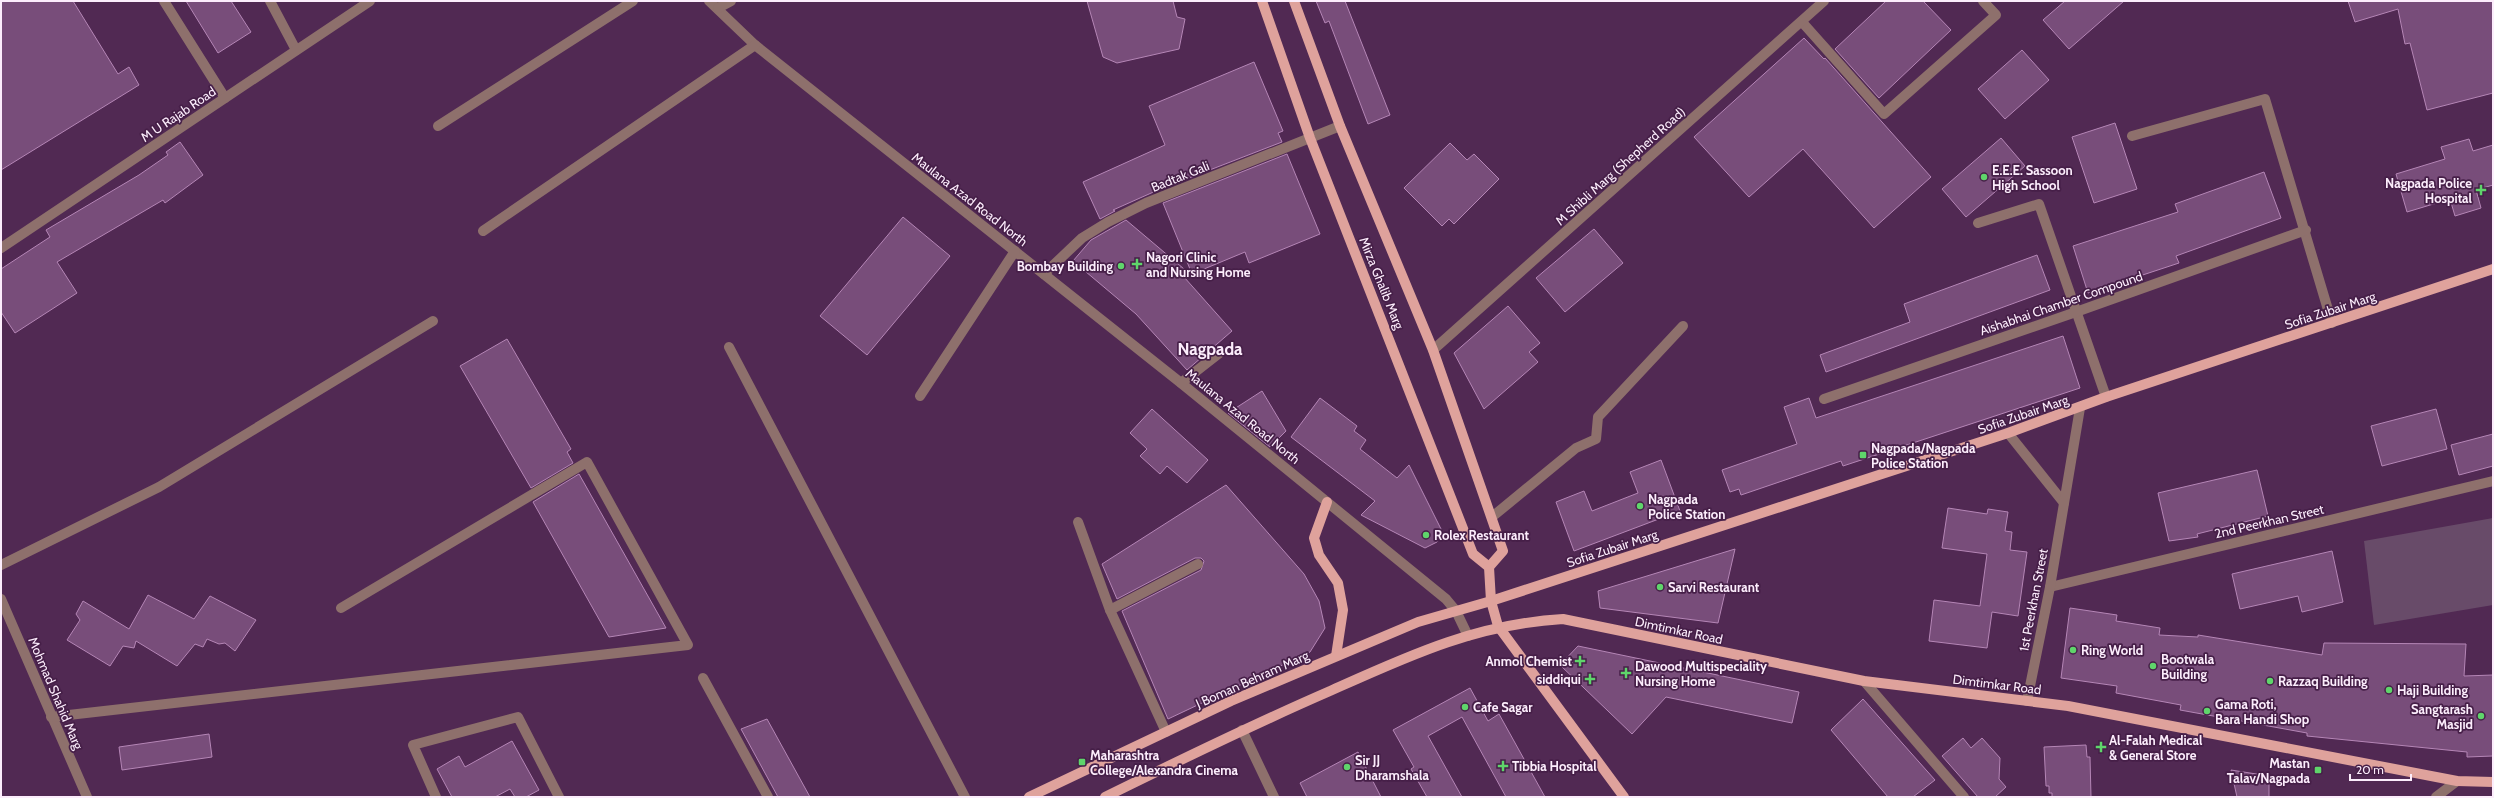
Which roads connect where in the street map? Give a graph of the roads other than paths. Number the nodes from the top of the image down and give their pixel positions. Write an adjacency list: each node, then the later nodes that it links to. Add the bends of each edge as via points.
1 (164, 1): 15 (street)
2 (270, 1): 14 (street)
3 (370, 1): 14 (street, M U Rajab Road)
4 (633, 1): 16 (street)
5 (709, 1): 11 (street, Maulana Azad Road North)
6 (732, 1): 11 (street)
7 (1262, 1): 19 (main road, Mirza Ghalib Marg)
8 (1294, 1): 17 (main road, Mirza Ghalib Marg)
9 (1824, 1): 12 (street, M Shibli Marg (Shepherd Road))
10 (1983, 1): 12 (street, via 1996,15 1884,114)
11 (718, 8): 13 (street, Maulana Azad Road North)
12 (1802, 22): 32 (street, M Shibli Marg (Shepherd Road))
13 (755, 45): 22 (street); 24 (street, Maulana Azad Road North)
14 (296, 50): 15 (street, M U Rajab Road)
15 (225, 98): 23 (street, M U Rajab Road)
16 (438, 126)
17 (1340, 126): 19 (street, Badtak Gali); 32 (main road, Mirza Ghalib Marg)
18 (2132, 136): 21 (street, via 2265,98)
19 (1310, 138): 26 (street, Badtak Gali, via 1146,203 1108,222 1082,238); 47 (main road, Mirza Ghalib Marg, via 1472,554)
20 (1978, 223): 27 (street, via 2039,204)
21 (2306, 230): 27 (street, Aishabhai Chamber Compound); 29 (street)
22 (483, 231)
23 (1, 248)
24 (1015, 251): 26 (street, Maulana Azad Road North); 35 (street)
25 (2493, 269): 29 (main road, Sofia Zubair Marg)
26 (1044, 274): 34 (street, Maulana Azad Road North)
27 (2076, 312): 36 (street); 37 (street, Aishabhai Chamber Compound)
28 (433, 322): 46 (street, via 159,487)
29 (2332, 323): 36 (main road, Sofia Zubair Marg)
30 (1683, 326): 43 (street, via 1598,417 1596,439 1576,448)
31 (729, 347): 70 (street)
32 (1433, 350): 43 (main road, Mirza Ghalib Marg)
33 (1222, 351): 34 (street)
34 (1181, 383): 41 (street, Maulana Azad Road North)
35 (920, 396)
36 (2106, 397): 38 (main road, Sofia Zubair Marg)
37 (1824, 399)
38 (2080, 408): 39 (main road, Sofia Zubair Marg); 42 (street, 1st Peerkhan Street)
39 (2008, 433): 42 (street); 50 (main road, Sofia Zubair Marg)
40 (2493, 481): 48 (street, 2nd Peerkhan Street)
41 (1327, 502): 53 (street, Maulana Azad Road North, via 1446,599); 56 (main road, via 1314,538 1319,555 1338,583 1343,610)
42 (2064, 503): 48 (street, 1st Peerkhan Street)
43 (1492, 517): 47 (main road, Mirza Ghalib Marg, via 1503,551)
44 (1078, 522): 52 (street)
45 (1198, 564): 52 (street)
46 (1, 565)
47 (1489, 567): 50 (main road)
48 (2050, 587): 59 (street, 1st Peerkhan Street)
49 (1, 599): 60 (street, Mohmad Shahid Marg)
50 (1491, 601): 53 (main road, J Boman Behram Marg); 54 (main road)
51 (341, 608): 60 (street, via 587,462 688,645)
52 (1110, 610): 62 (street)
53 (1456, 611): 55 (street, Maulana Azad Road North); 56 (main road, J Boman Behram Marg, via 1418,622)
54 (1498, 626): 55 (main road); 58 (main road, Dimtimkar Road, via 1563,619); 74 (main road)
55 (1468, 636): 61 (main road, via 1427,648)
56 (1336, 656): 62 (main road, J Boman Behram Marg, via 1230,701)
57 (703, 678): 69 (street)
58 (1864, 681): 59 (main road, Dimtimkar Road); 75 (street)
59 (2027, 701): 63 (main road, Dimtimkar Road, via 2068,706)
60 (51, 717): 66 (street, Mohmad Shahid Marg)
61 (1242, 730): 72 (main road); 73 (street)
62 (1166, 732): 71 (main road, J Boman Behram Marg)
63 (2456, 781): 64 (main road, Dimtimkar Road); 65 (street)
64 (2493, 782)
65 (2443, 795)
66 (87, 797)
67 (436, 797): 68 (street, via 413,745 518,717)
68 (559, 797)
69 (768, 797)
70 (965, 797)
71 (1029, 797)
72 (1106, 797)
73 (1274, 797)
74 (1624, 797)
75 (1964, 797)

